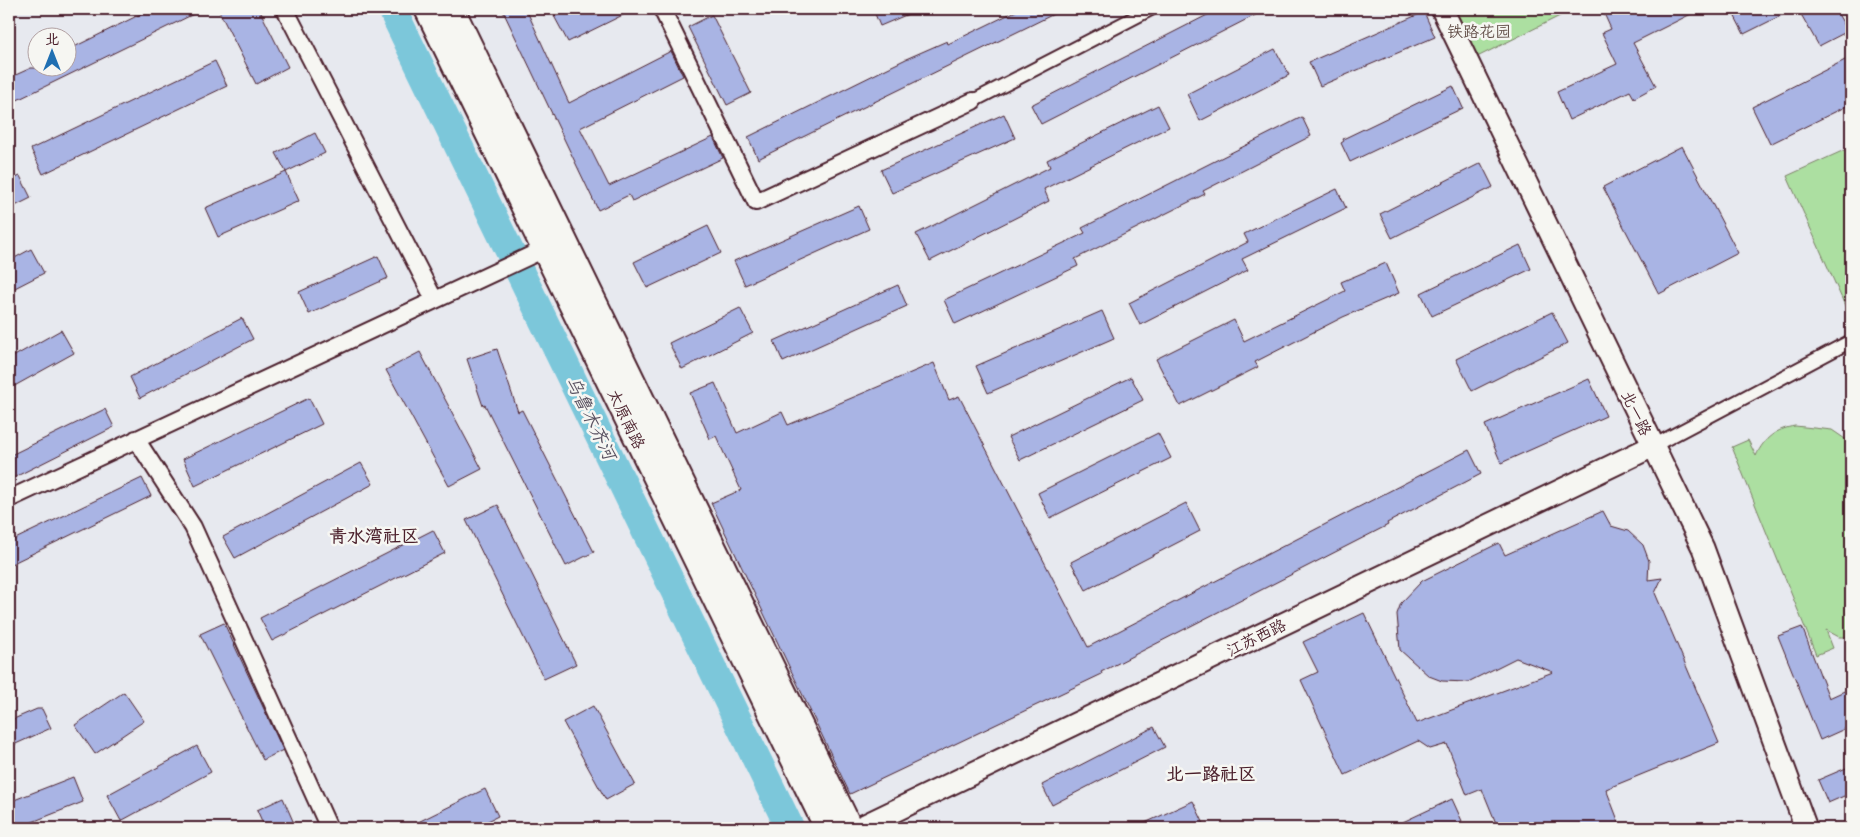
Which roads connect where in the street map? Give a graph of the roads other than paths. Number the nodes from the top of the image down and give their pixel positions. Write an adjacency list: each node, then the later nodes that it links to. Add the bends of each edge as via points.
1 (285, 9): 9 (street)
2 (427, 9): 8 (main road, 太原南路)
3 (452, 9): 8 (main road)
4 (662, 9): 7 (street, via 756,202)
5 (1151, 9): 7 (street)
6 (1442, 9): 12 (street, 北一路)
7 (973, 101)
8 (545, 248): 9 (street); 15 (main road, 太原南路); 16 (main road)
9 (434, 299): 11 (street)
10 (1851, 341): 12 (street)
11 (136, 439): 13 (street); 14 (street, via 193,528)
12 (1653, 446): 17 (street, 江苏西路); 18 (street, 北一路, via 1703,548)
13 (9, 499)
14 (329, 828)
15 (827, 828)
16 (850, 828)
17 (859, 828)
18 (1806, 828)

